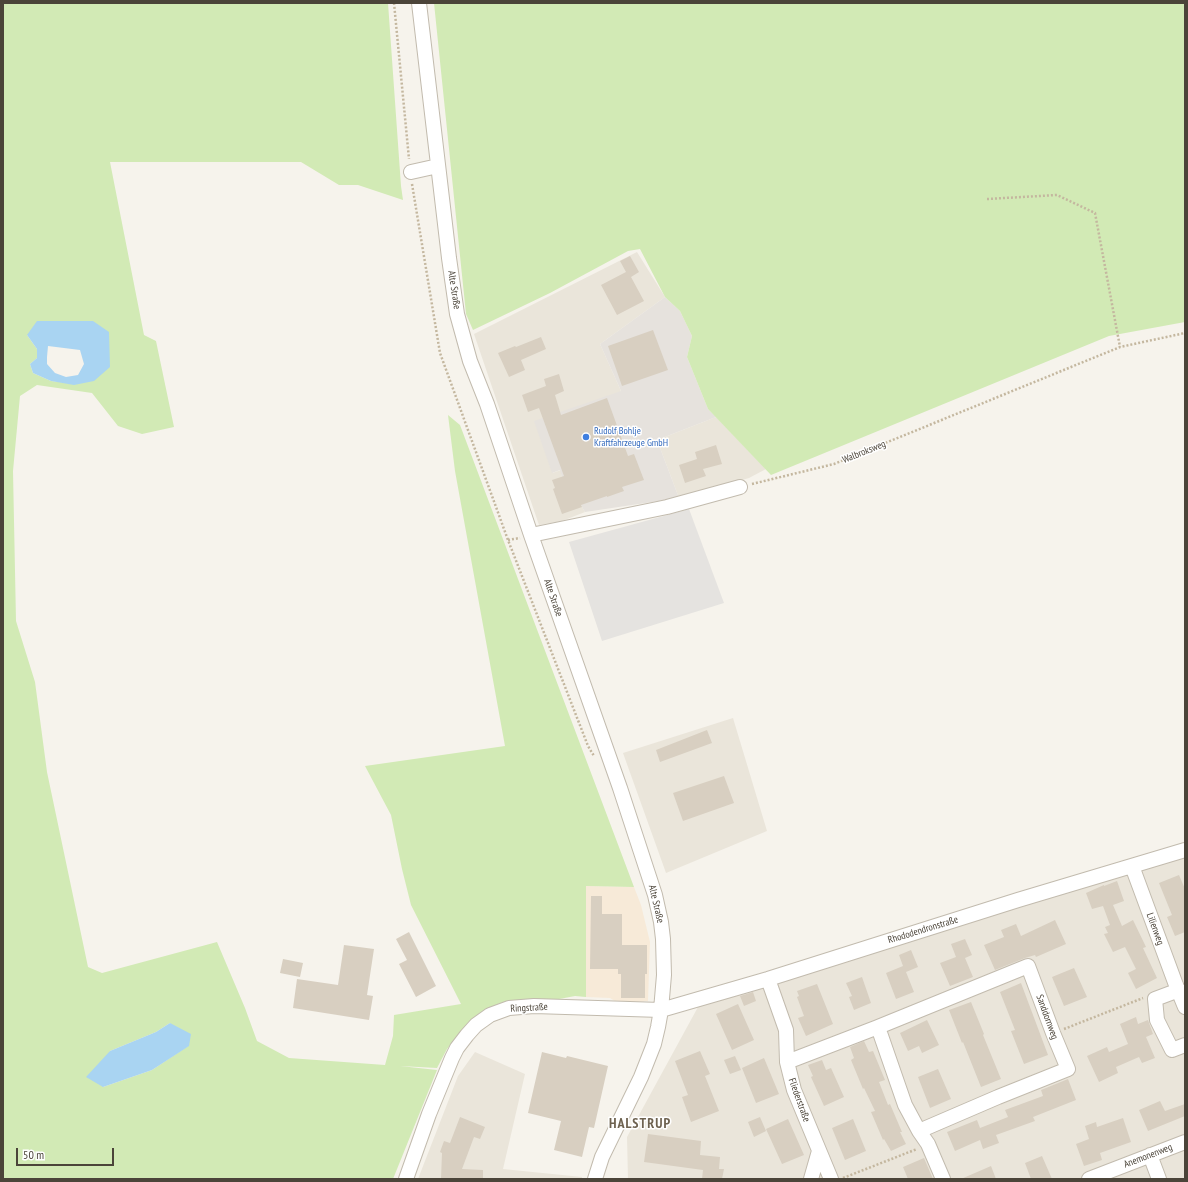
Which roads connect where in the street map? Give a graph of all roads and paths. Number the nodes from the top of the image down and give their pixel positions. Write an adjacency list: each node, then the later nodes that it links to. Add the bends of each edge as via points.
1 (419, 3): 2 (street, Alte Straße)
2 (438, 166): 3 (street); 8 (street, Alte Straße, via 457,314 470,361)
3 (411, 172)
4 (987, 199): 6 (path, via 1057,195 1095,213)
5 (1185, 333): 6 (path, Walbroksweg)
6 (1120, 348): 7 (path, Walbroksweg, via 834,464)
7 (740, 487): 8 (street, via 667,507)
8 (531, 535): 15 (street, Alte Straße, via 655,895 664,952)
9 (1185, 850): 10 (street, Rhododendronstraße)
10 (1132, 866): 11 (street, Rhododendronstraße); 12 (street, Lilienweg)
11 (768, 979): 15 (street, Rhododendronstraße); 19 (street, Fliederstraße, via 786,1030)
12 (1179, 990): 14 (street, Lilienweg); 18 (street, via 1155,999 1157,1020 1172,1050)
13 (1147, 997): 17 (path)
14 (1185, 1007)
15 (661, 1010): 25 (street, Ringstraße, via 534,1006 509,1008 490,1015 467,1035 452,1058); 26 (street, Alte Straße, via 648,1062 602,1157)
16 (878, 1027): 17 (street, Sanddornweg, via 1028,966); 19 (street, Sanddornweg); 20 (street, via 905,1105)
17 (1053, 1033): 20 (street, Sanddornweg, via 1068,1069)
18 (1185, 1045)
19 (787, 1062): 23 (street, Fliederstraße, via 794,1090)
20 (919, 1132): 22 (street)
21 (1185, 1142): 24 (street, Anemonenweg)
22 (928, 1144): 29 (path); 30 (street)
23 (819, 1151): 27 (street); 28 (street, Fliederstraße)
24 (1150, 1155): 31 (street, Anemonenweg); 32 (street)
25 (406, 1179)
26 (595, 1179)
27 (811, 1179)
28 (831, 1179)
29 (842, 1179)
30 (943, 1179)
31 (1089, 1179)
32 (1159, 1179)

